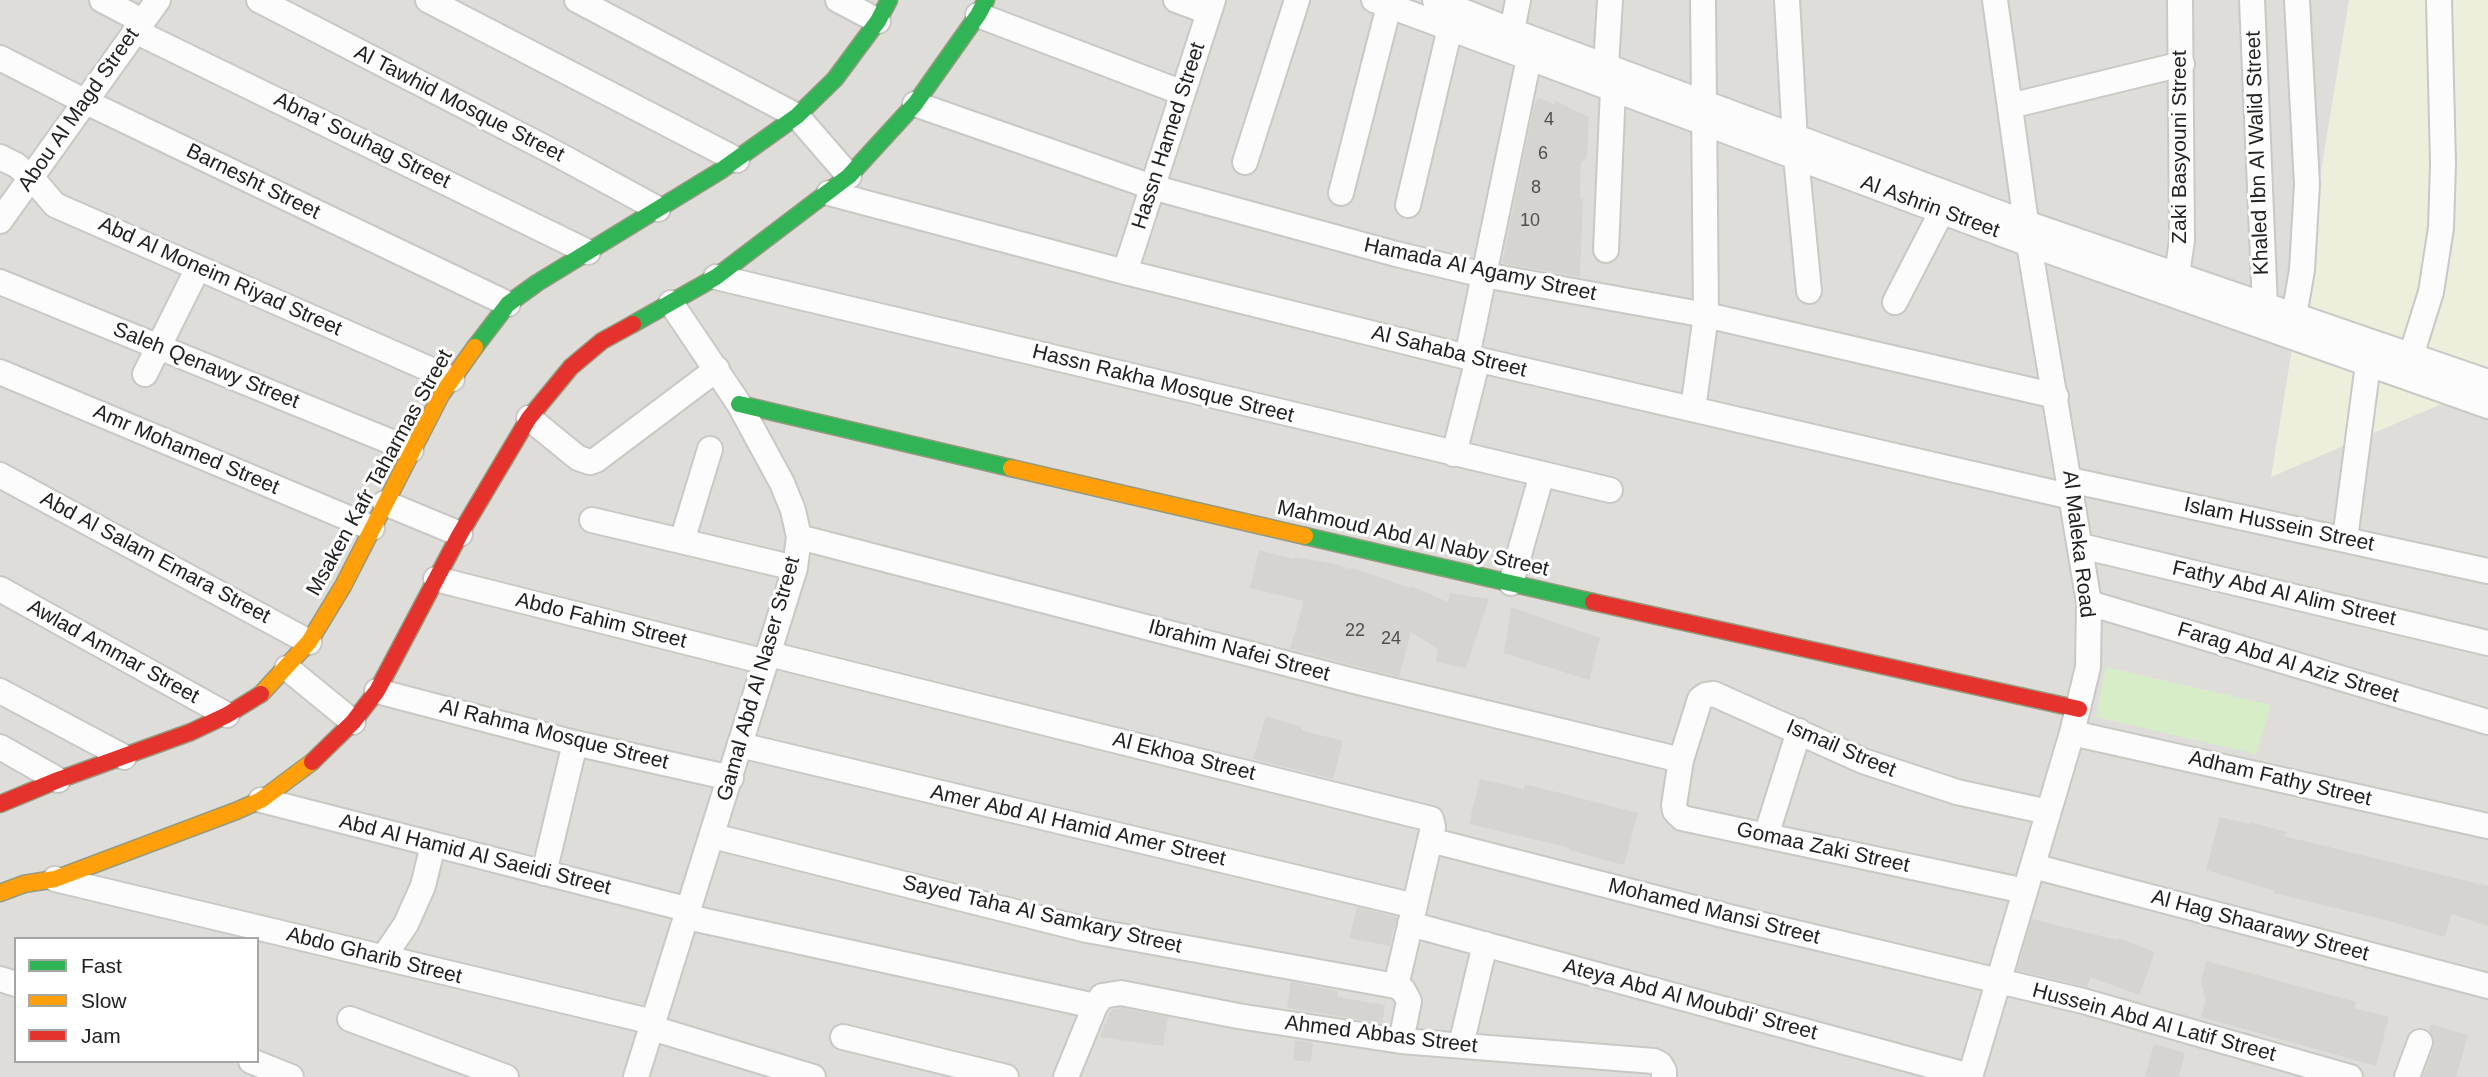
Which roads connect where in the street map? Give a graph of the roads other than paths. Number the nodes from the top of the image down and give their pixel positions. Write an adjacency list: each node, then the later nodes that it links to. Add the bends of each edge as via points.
1 (102, 0): 23 (street, Abna' Souhag Street)
2 (158, 0): 23 (street, Abou Al Magd Street)
3 (259, 0): 46 (street, Al Tawhid Mosque Street)
4 (428, 0): 38 (street)
5 (577, 0): 35 (street)
6 (838, 0): 22 (street)
7 (1176, 0): 20 (street)
8 (1297, 0): 39 (street)
9 (1435, 0): 25 (street, Al Ashrin Street)
10 (1517, 0): 25 (street)
11 (1610, 0): 29 (street)
12 (1703, 0): 34 (street)
13 (1787, 0): 36 (street)
14 (1995, 0): 33 (street, Al Maleka Road)
15 (2180, 0): 28 (street, Zaki Basyouni Street)
16 (2252, 0): 62 (street, Khaled Ibn Al Walid Street)
17 (2297, 0): 64 (street, via 2307,184)
18 (2439, 0): 68 (street, via 2441,228 2431,292)
19 (1382, 3): 24 (street, Al Ashrin Street); 44 (street)
20 (1211, 6): 30 (street, Hassn Hamed Street)
21 (982, 8): 30 (street); 32 (street)
22 (884, 10): 35 (street, Msaken Kafr Taharmas Street, via 835,79)
23 (138, 26): 31 (street, Abou Al Magd Street); 51 (street, Abna' Souhag Street)
24 (1450, 28): 27 (street, Al Ashrin Street); 45 (street)
25 (1512, 31): 29 (street, Al Ashrin Street)
26 (0, 58): 31 (street, Barnesht Street)
27 (1529, 58): 29 (street, Al Ashrin Street); 54 (street)
28 (2182, 64): 33 (street); 57 (street, Zaki Basyouni Street, via 2182,240)
29 (1610, 78): 34 (street, Al Ashrin Street); 50 (street)
30 (1183, 93): 42 (street, Hassn Hamed Street)
31 (84, 102): 41 (street, Abou Al Magd Street); 61 (street, Barnesht Street)
32 (915, 104): 40 (street); 42 (street, Hamada Al Agamy Street)
33 (2010, 106): 49 (street, Al Maleka Road)
34 (1705, 113): 36 (street, Al Ashrin Street); 63 (street)
35 (797, 116): 38 (street, Msaken Kafr Taharmas Street); 40 (street)
36 (1795, 147): 47 (street, Al Ashrin Street); 49 (street, Al Ashrin Street); 58 (street)
37 (0, 157): 41 (street, Abd Al Moneim Riyad Street)
38 (737, 160): 46 (street, Msaken Kafr Taharmas Street)
39 (1245, 162)
40 (849, 176): 43 (street)
41 (31, 177): 48 (street, Abou Al Magd Street); 52 (street, Abd Al Moneim Riyad Street, via 55,205)
42 (1152, 187): 53 (street, Hassn Hamed Street); 54 (street, Hamada Al Agamy Street)
43 (830, 193): 53 (street, Al Sahaba Street); 55 (street)
44 (1341, 193)
45 (1409, 205)
46 (658, 209): 51 (street, Msaken Kafr Taharmas Street)
47 (1942, 211): 49 (street, Al Ashrin Street); 59 (street)
48 (0, 221)
49 (2028, 233): 57 (street, Al Ashrin Street); 74 (street, Al Maleka Road)
50 (1606, 250)
51 (588, 252): 61 (street, Msaken Kafr Taharmas Street)
52 (198, 268): 65 (street); 72 (street, Abd Al Moneim Riyad Street)
53 (1125, 272): 66 (street, Al Sahaba Street)
54 (1485, 275): 63 (street, Hamada Al Agamy Street); 66 (street)
55 (716, 277): 60 (street); 81 (street, Hassn Rakha Mosque Street)
56 (0, 282): 65 (street, Saleh Qenawy Street)
57 (2173, 284): 62 (street, Al Ashrin Street); 67 (street, Al Ashrin Street)
58 (1809, 290)
59 (1895, 302)
60 (671, 303): 69 (street, Gamal Abd Al Naser Street); 78 (street, via 602,341 571,367)
61 (508, 304): 72 (street, Msaken Kafr Taharmas Street)
62 (2265, 306): 64 (street, Al Ashrin Street)
63 (1706, 315): 74 (street, Hamada Al Agamy Street); 77 (street)
64 (2294, 316): 68 (street, Al Ashrin Street)
65 (158, 346): 71 (street); 80 (street, Saleh Qenawy Street)
66 (1473, 358): 77 (street, Al Sahaba Street); 81 (street)
67 (2368, 364): 68 (street, Al Ashrin Street); 91 (street)
68 (2408, 366): 73 (street, Al Ashrin Street); 76 (street, Al Ashrin Street)
69 (717, 369): 75 (street, Gamal Abd Al Naser Street); 78 (street, via 590,462 578,458)
70 (0, 372): 88 (street, Amr Mohamed Street)
71 (145, 374)
72 (452, 379): 80 (street, Msaken Kafr Taharmas Street)
73 (2488, 383)
74 (2056, 396): 84 (street, Al Maleka Road)
75 (739, 404): 90 (street, Gamal Abd Al Naser Street, via 782,483); 97 (street, Mahmoud Abd Al Naby Street)
76 (2488, 406)
77 (1693, 409): 84 (street, Al Sahaba Street)
78 (529, 418): 89 (street)
79 (710, 449): 92 (street)
80 (411, 450): 86 (street, Msaken Kafr Taharmas Street)
81 (1454, 454): 82 (street, Hassn Rakha Mosque Street)
82 (1542, 474): 85 (street, Hassn Rakha Mosque Street); 97 (street)
83 (0, 475): 100 (street, Abd Al Salam Emara Street)
84 (2071, 488): 91 (street, Islam Hussein Street); 93 (street, Al Maleka Road)
85 (1610, 490)
86 (385, 503): 88 (street, Msaken Kafr Taharmas Street); 89 (street)
87 (592, 520): 92 (street)
88 (372, 528): 100 (street, Msaken Kafr Taharmas Street)
89 (460, 534): 96 (street)
90 (799, 537): 94 (street, Gamal Abd Al Naser Street); 115 (street, Ibrahim Nafei Street, via 1354,681)
91 (2345, 538): 95 (street, Islam Hussein Street)
92 (682, 541): 94 (street)
93 (2081, 546): 99 (street, Al Maleka Road); 101 (street, Fathy Abd Al Alim Street)
94 (795, 568): 102 (street, Gamal Abd Al Naser Street)
95 (2488, 571)
96 (436, 579): 102 (street, Abdo Fahim Street); 105 (street)
97 (1511, 583): 107 (street, Mahmoud Abd Al Naby Street)
98 (0, 589): 106 (street, Awlad Ammar Street)
99 (2089, 603): 107 (street, Al Maleka Road, via 2088,667); 109 (street, Farag Abd Al Aziz Street)
100 (309, 642): 103 (street, Msaken Kafr Taharmas Street)
101 (2488, 643)
102 (767, 658): 112 (street, Gamal Abd Al Naser Street); 124 (street, Al Ekhoa Street, via 1428,817 1434,822)
103 (287, 668): 106 (street, Msaken Kafr Taharmas Street, via 260,695); 108 (street)
104 (0, 691): 114 (street)
105 (377, 691): 108 (street); 111 (street, Al Rahma Mosque Street)
106 (227, 715): 114 (street, Msaken Kafr Taharmas Street)
107 (2075, 721): 120 (street, Al Maleka Road); 121 (street, Adham Fathy Street)
108 (353, 722): 118 (street)
109 (2488, 722)
110 (1799, 731): 115 (street, Ismail Street, via 1714,694 1706,695 1700,699); 120 (street, Ismail Street, via 1910,778); 123 (street)
111 (575, 743): 116 (street, Al Rahma Mosque Street); 127 (street)
112 (740, 745): 116 (street, Gamal Abd Al Naser Street); 132 (street, Amer Abd Al Hamid Amer Street)
113 (0, 747): 117 (street)
114 (124, 757): 117 (street, Msaken Kafr Taharmas Street)
115 (1681, 760): 123 (street, Gomaa Zaki Street, via 1674,805 1678,815)
116 (731, 778): 122 (street, Gamal Abd Al Naser Street)
117 (58, 780): 119 (street, Msaken Kafr Taharmas Street)
118 (261, 800): 125 (street, Abd Al Hamid Al Saeidi Street); 128 (street)
119 (0, 804)
120 (2048, 812): 126 (street, Al Maleka Road)
121 (2488, 826)
122 (713, 836): 131 (street, Gamal Abd Al Naser Street); 136 (street, Sayed Taha Al Samkary Street, via 1087,930)
123 (1766, 836): 129 (street, Gomaa Zaki Street)
124 (1430, 840): 132 (street); 135 (street, Mohamed Mansi Street)
125 (433, 845): 127 (street, Abd Al Hamid Al Saeidi Street); 134 (street, via 423,886 406,924)
126 (2033, 866): 129 (street, Al Maleka Road); 137 (street, Al Hag Shaarawy Street)
127 (544, 873): 131 (street, Abd Al Hamid Al Saeidi Street)
128 (55, 879): 130 (street); 134 (street, Abdo Gharib Street)
129 (2025, 891): 135 (street, Al Maleka Road)
130 (0, 893)
131 (688, 914): 138 (street, Abd Al Hamid Al Saeidi Street); 140 (street, Gamal Abd Al Naser Street)
132 (1413, 915): 133 (street, Ateya Abd Al Moubdi' Street); 136 (street)
133 (1485, 944): 144 (street); 154 (street, Ateya Abd Al Moubdi' Street)
134 (383, 958): 140 (street, Abdo Gharib Street)
135 (1998, 981): 146 (street, Hussein Abd Al Latif Street, via 2083,1001); 154 (street, Al Maleka Road)
136 (1396, 986): 142 (street, via 1409,1000)
137 (2488, 986)
138 (1094, 1006): 142 (street, Ahmed Abbas Street, via 1102,996 1121,993); 152 (street)
139 (350, 1019): 148 (street)
140 (652, 1025): 149 (street, Gamal Abd Al Naser Street); 150 (street, Abdo Gharib Street)
141 (843, 1037): 151 (street)
142 (1401, 1041): 144 (street, Ahmed Abbas Street)
143 (2420, 1042): 156 (street)
144 (1461, 1045): 153 (street, Ahmed Abbas Street, via 1654,1061)
145 (256, 1063): 147 (street)
146 (2293, 1069): 155 (street, Hussein Abd Al Latif Street)
147 (291, 1077)
148 (506, 1077)
149 (636, 1077)
150 (813, 1077)
151 (1006, 1077)
152 (1066, 1077)
153 (1664, 1077)
154 (1970, 1077)
155 (2350, 1077)
156 (2407, 1077)

